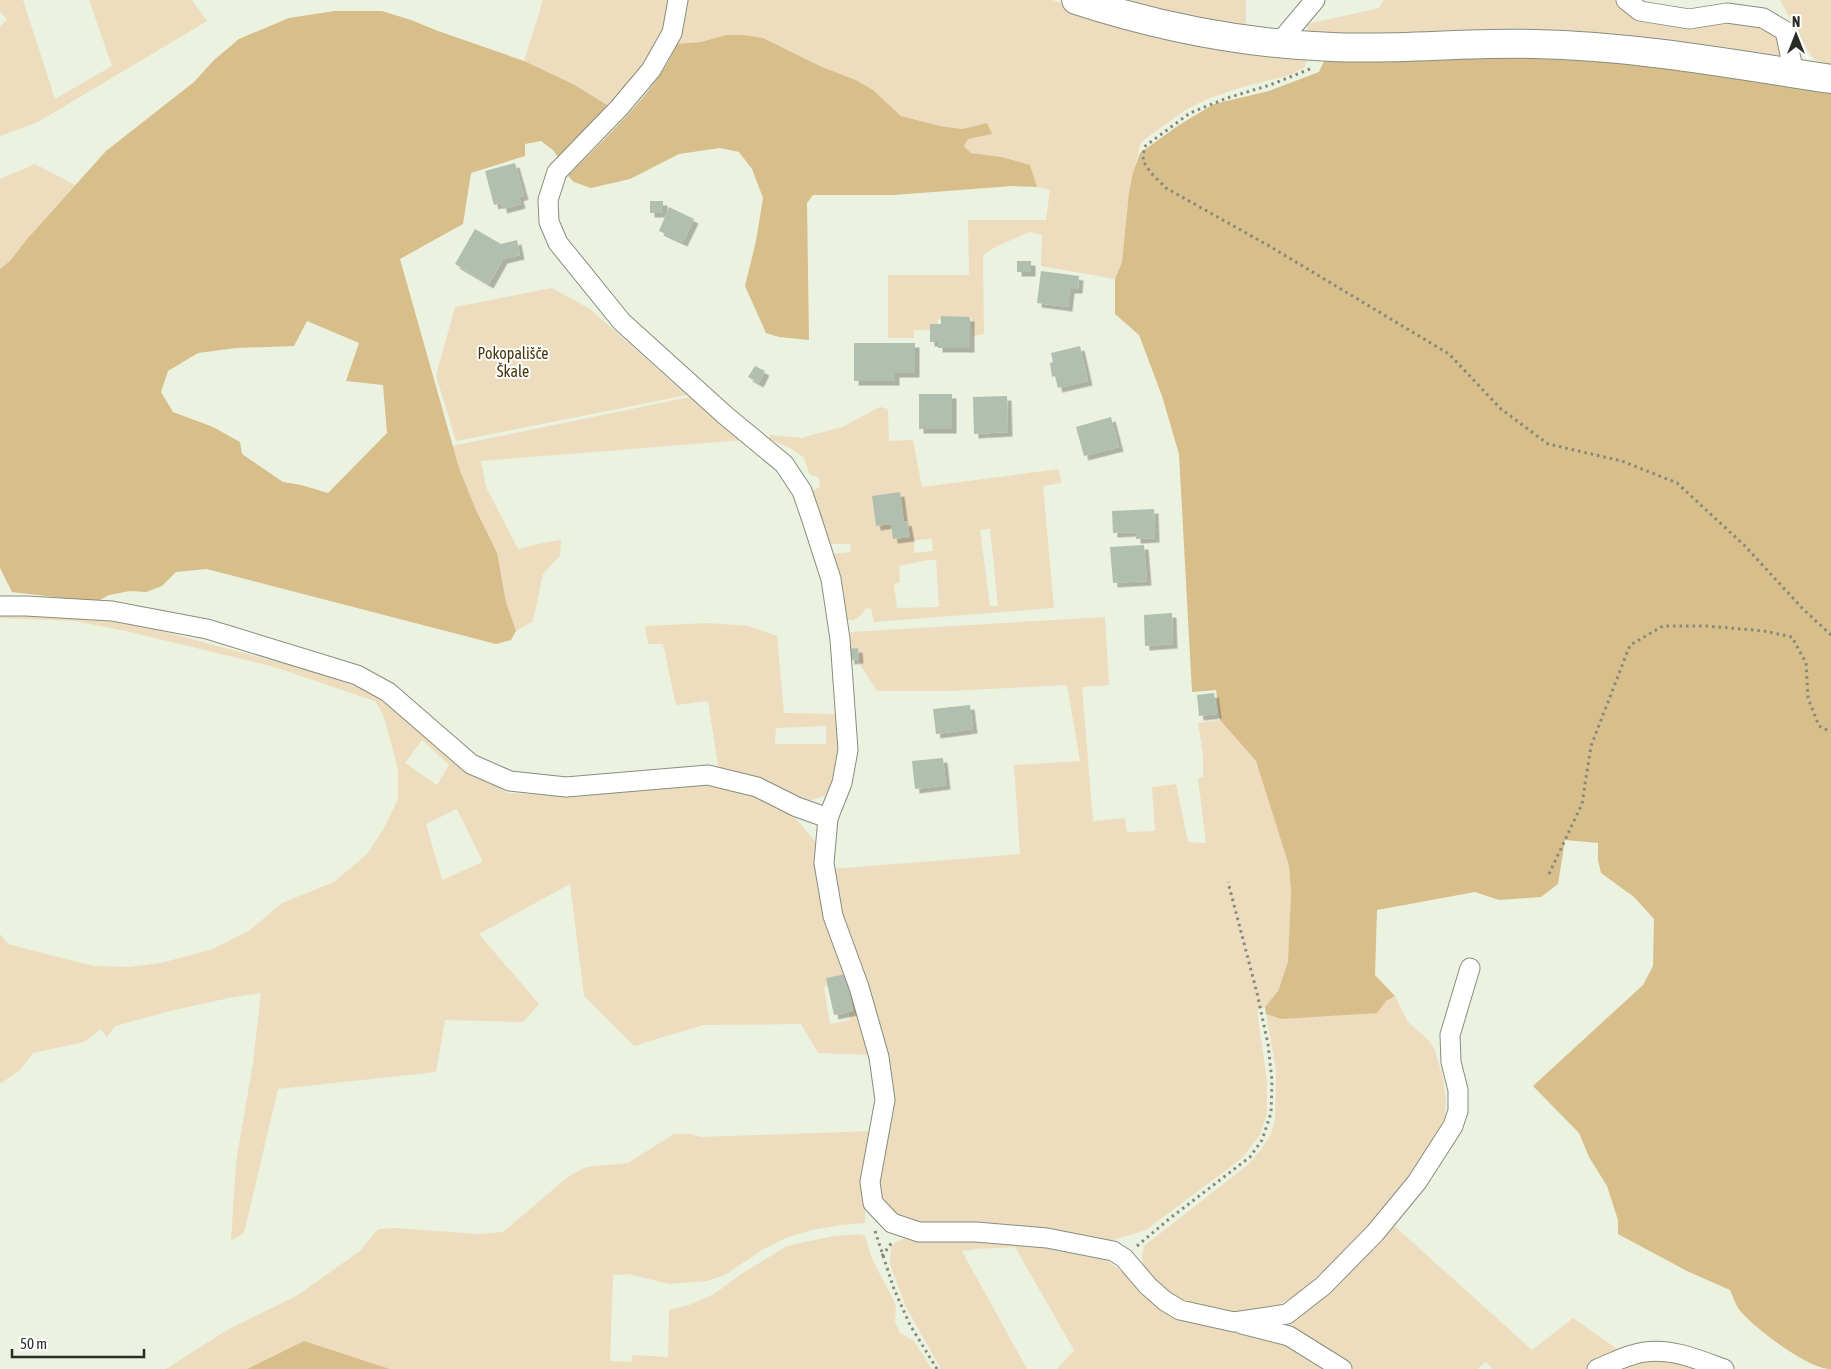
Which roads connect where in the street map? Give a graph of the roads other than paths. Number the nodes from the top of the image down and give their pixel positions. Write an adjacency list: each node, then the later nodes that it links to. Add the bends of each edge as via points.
1 (678, 0): 9 (street, via 672,33 651,70 557,172 548,200 549,222 558,243 622,322 784,464 802,491 831,579 846,706 848,750 842,783)
2 (1076, 0): 5 (main road, via 1162,25)
3 (1315, 0): 5 (street)
4 (1626, 0): 6 (street, via 1640,10 1689,18 1727,13 1763,18 1785,31)
5 (1278, 44): 6 (main road, via 1613,47)
6 (1794, 73): 7 (main road)
7 (1831, 79)
8 (0, 606): 9 (street, via 112,611 207,629 357,675 388,692 472,764 510,781 566,786 708,775 757,787)
9 (828, 818): 11 (street, via 824,863 833,916 859,987 879,1058 885,1100 870,1182 873,1202 892,1223 919,1232 976,1232 1047,1238 1113,1252 1124,1258 1165,1301 1180,1310)
10 (1470, 968): 11 (street, via 1450,1035 1458,1111 1453,1126 1417,1182 1375,1233 1323,1286 1287,1314)
11 (1234, 1322): 12 (street, via 1289,1336)
12 (1342, 1369)
13 (1597, 1369): 14 (street, via 1645,1352 1665,1352 1686,1355)
14 (1724, 1369)

